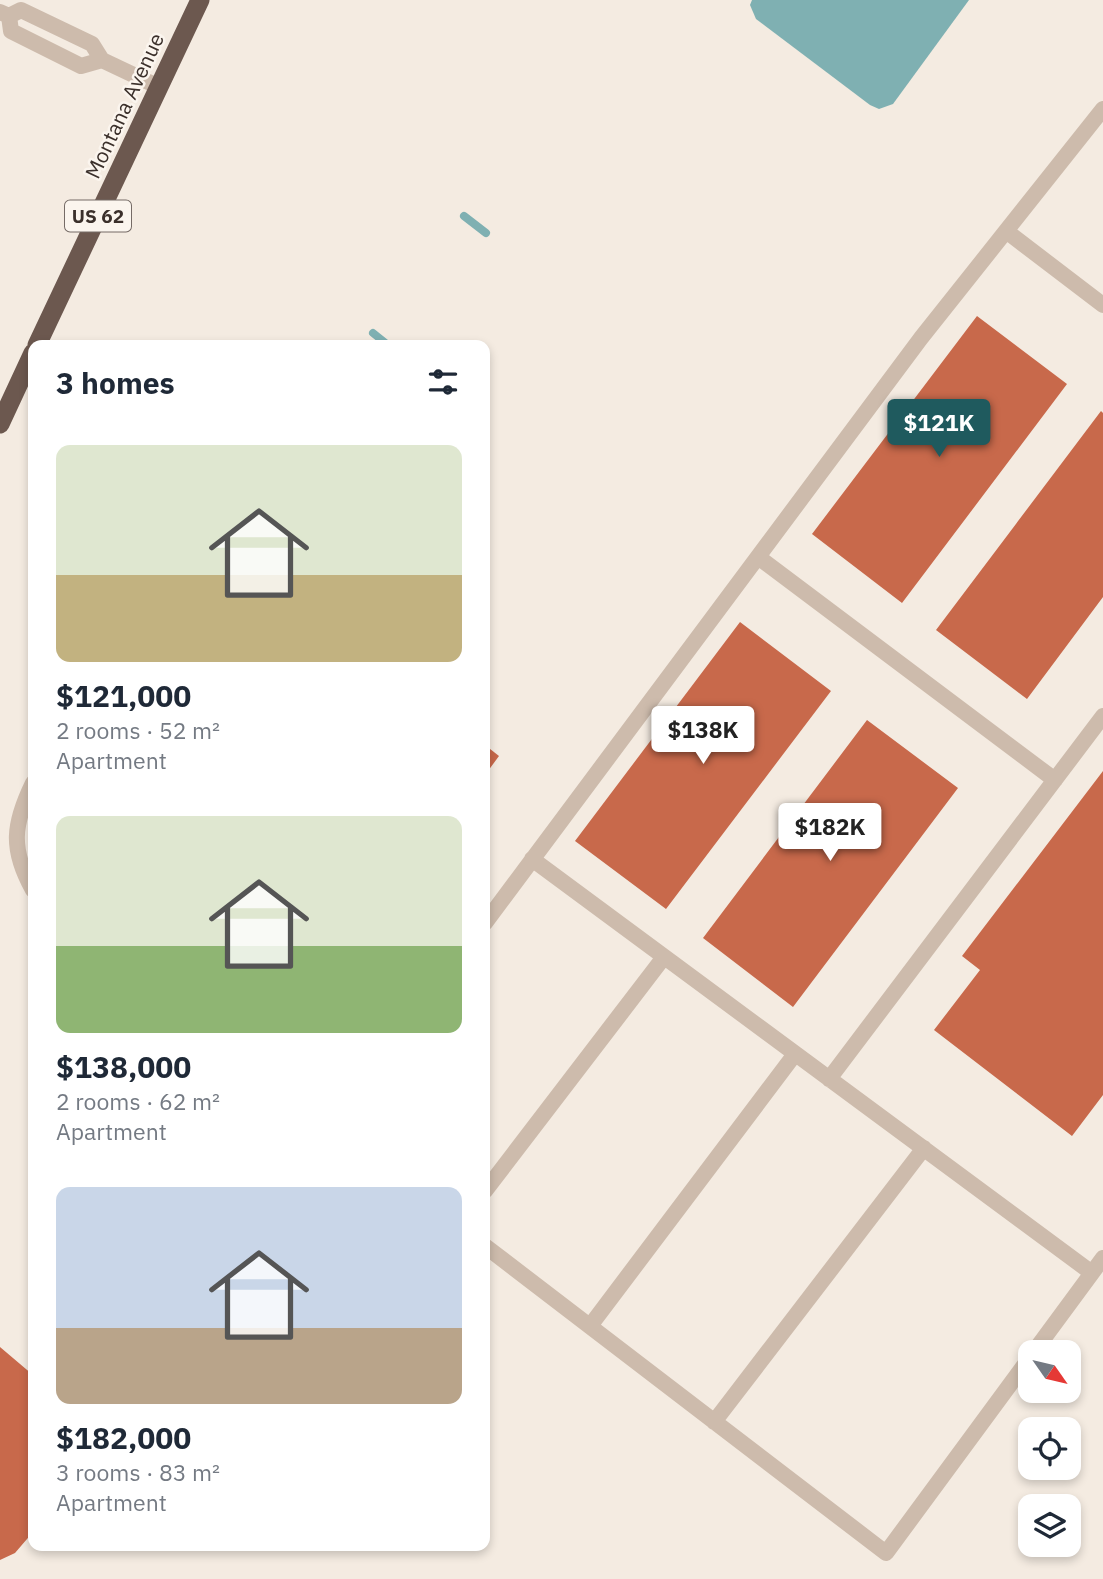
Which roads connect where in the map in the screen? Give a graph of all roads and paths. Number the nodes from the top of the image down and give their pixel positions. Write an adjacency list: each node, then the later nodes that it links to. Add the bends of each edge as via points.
1 (200, 0): 4 (highway, Montana Avenue / US 62)
2 (4, 14): 3 (lane, via 21,10 92,44); 3 (lane, via 11,31 81,66)
3 (102, 60): 4 (lane)
4 (159, 87): 8 (highway, Montana Avenue / US 62)
5 (1103, 109): 6 (lane)
6 (1006, 231): 7 (lane); 11 (lane)
7 (1103, 305)
8 (39, 340)
9 (28, 365): 10 (highway)
10 (0, 424)
11 (758, 557): 13 (lane); 15 (lane)
12 (1103, 716): 13 (lane)
13 (1055, 780): 20 (lane)
14 (28, 793): 16 (lane, via 16,830 17,850)
15 (532, 859): 17 (lane); 18 (lane)
16 (28, 881)
17 (490, 916)
18 (664, 957): 19 (lane); 22 (lane)
19 (795, 1054): 20 (lane); 26 (lane)
20 (829, 1079): 21 (lane)
21 (923, 1149): 25 (lane); 29 (lane)
22 (490, 1184)
23 (490, 1250): 26 (lane)
24 (1103, 1258): 25 (lane)
25 (1092, 1273): 27 (lane)
26 (590, 1326): 29 (lane)
27 (1042, 1340)
28 (1018, 1373): 29 (lane, via 886,1553)
29 (714, 1422)

